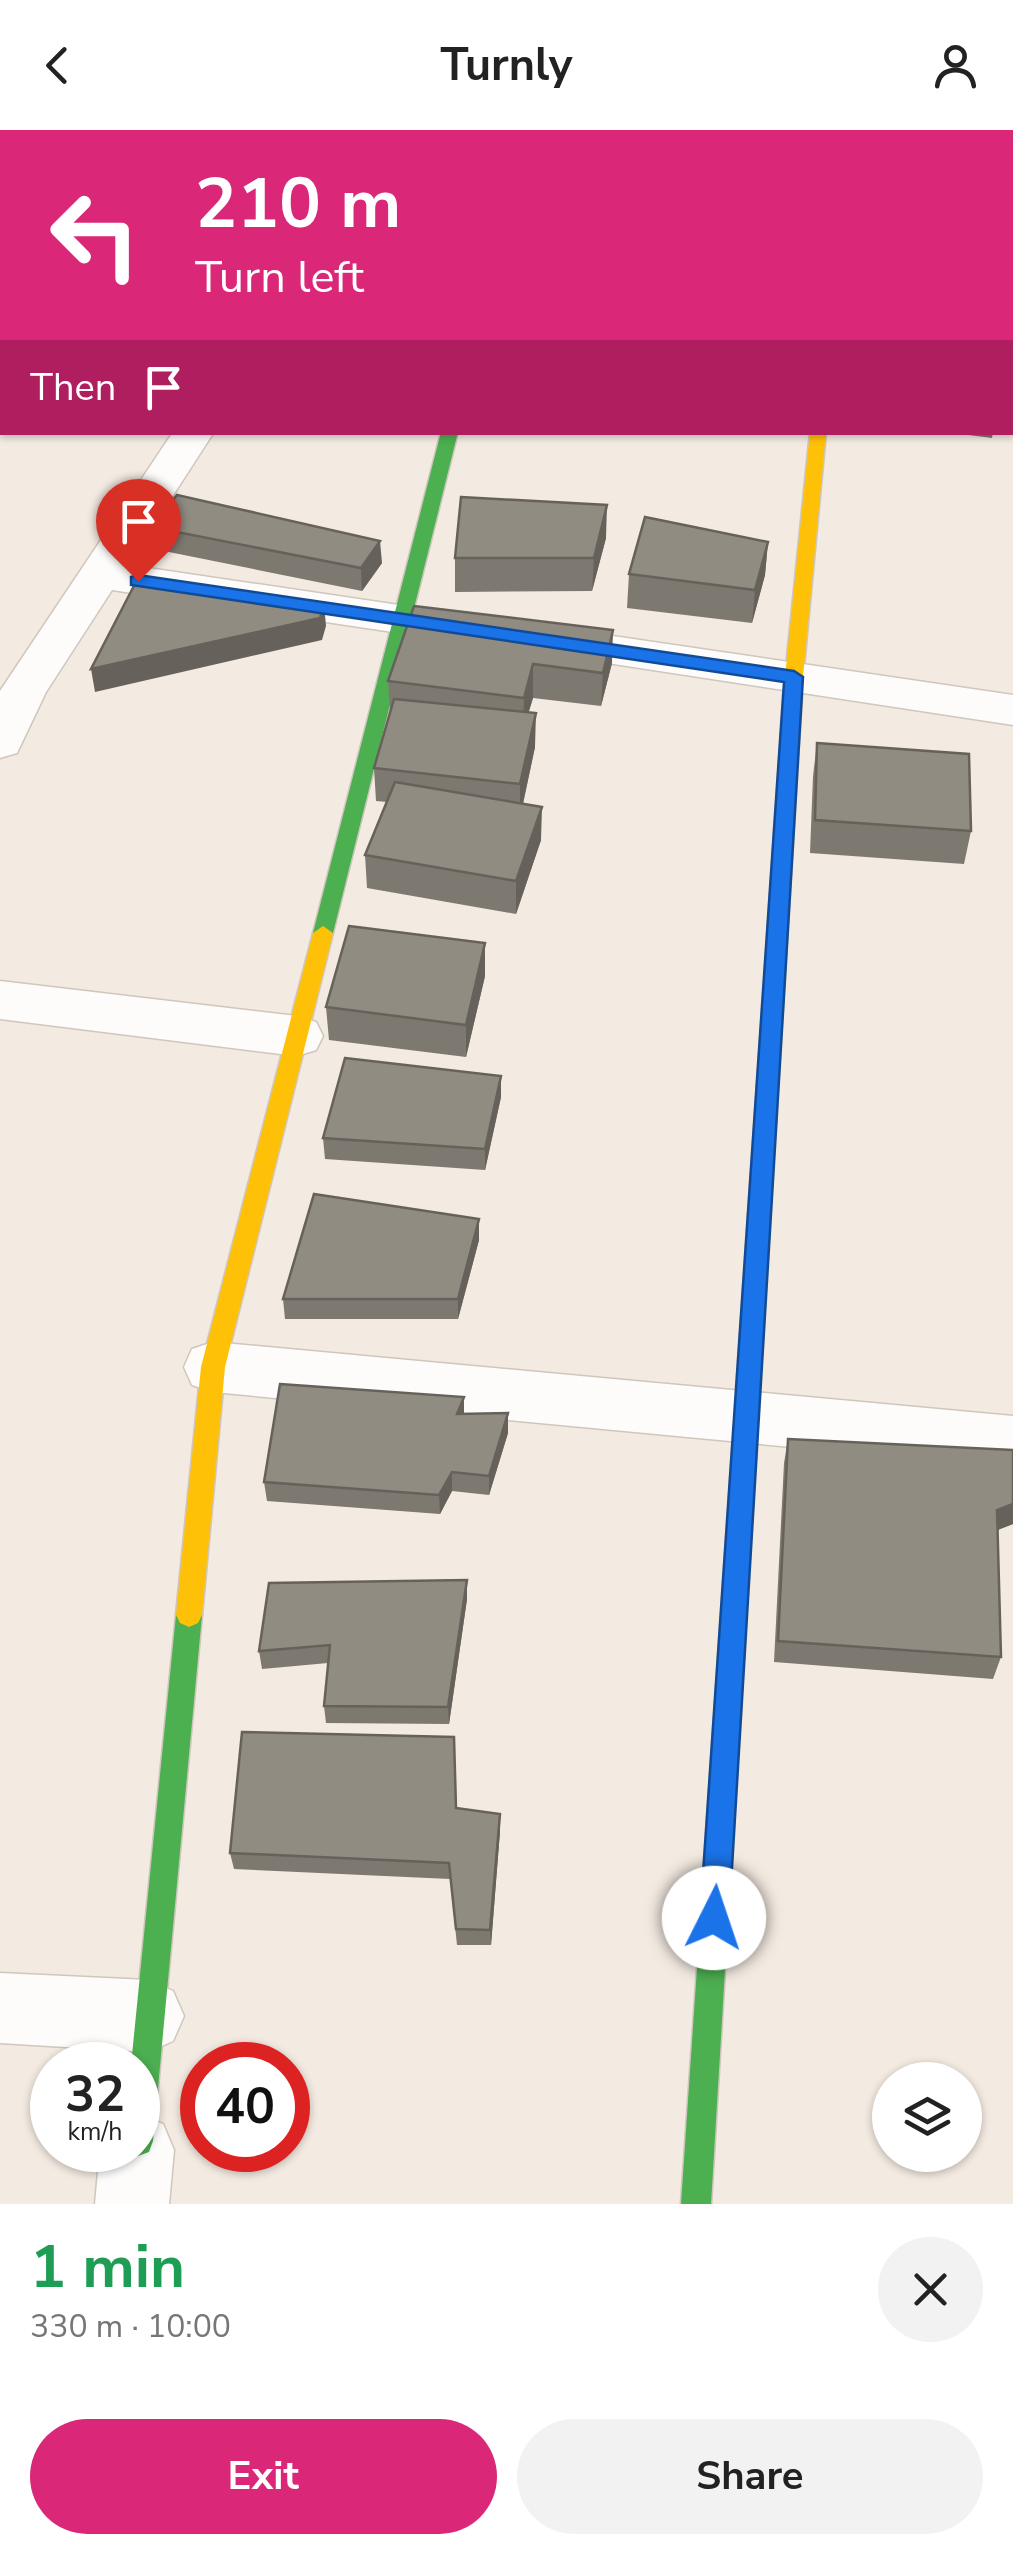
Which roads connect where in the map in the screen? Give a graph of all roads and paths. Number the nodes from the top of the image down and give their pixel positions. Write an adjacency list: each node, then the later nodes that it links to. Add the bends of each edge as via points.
1 (192, 435): 4 (street)
2 (449, 435): 5 (street)
3 (818, 435): 6 (street)
4 (100, 575): 5 (street); 8 (street, via 24,690)
5 (402, 620): 6 (street); 10 (street)
6 (794, 677): 7 (street); 12 (street)
7 (1013, 710)
8 (0, 742)
9 (0, 1000): 10 (street)
10 (297, 1036): 11 (street)
11 (213, 1367): 12 (street); 15 (street)
12 (747, 1416): 13 (street); 19 (street)
13 (1013, 1442)
14 (0, 2008): 15 (street)
15 (148, 2016): 16 (street)
16 (146, 2042)
17 (135, 2172): 18 (street)
18 (132, 2204)
19 (696, 2204)

